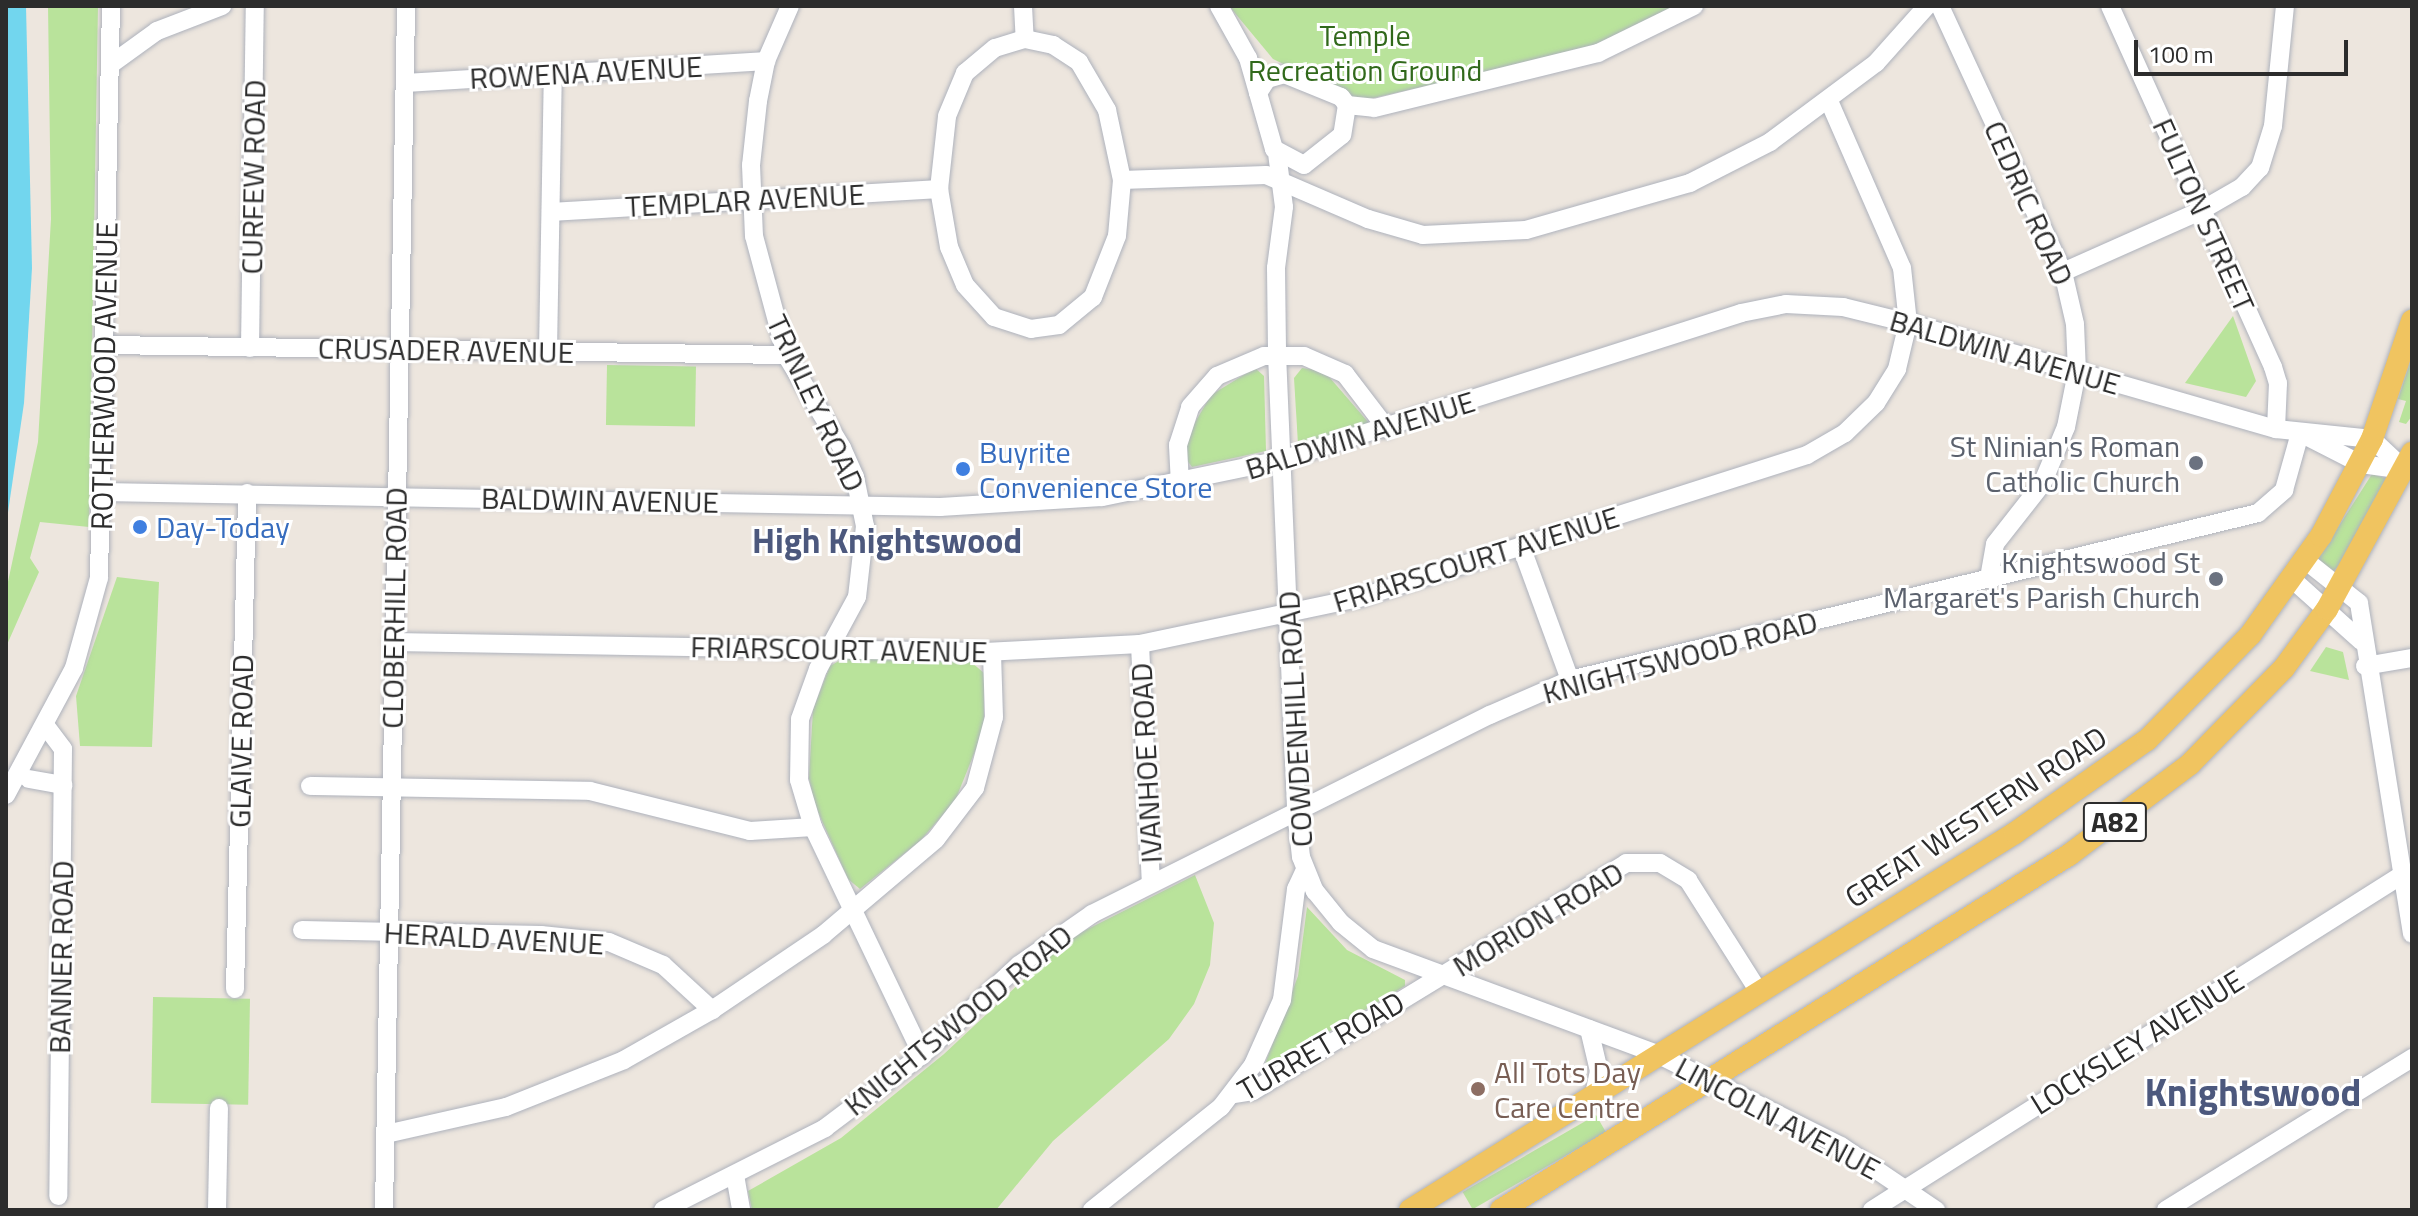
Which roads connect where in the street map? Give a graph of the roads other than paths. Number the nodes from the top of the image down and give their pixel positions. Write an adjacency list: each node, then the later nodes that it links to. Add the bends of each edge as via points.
1 (111, 6): 16 (street, ROTHERWOOD AVENUE)
2 (222, 6): 16 (street, via 157,31)
3 (255, 6): 37 (street, CURFEW ROAD)
4 (406, 6): 19 (street, CLOBERHILL ROAD)
5 (790, 6): 15 (street, TRINLEY ROAD)
6 (1023, 6): 13 (street)
7 (1219, 6): 14 (street)
8 (1694, 6): 23 (street, via 1598,53)
9 (1927, 6): 21 (street, via 1876,63)
10 (1940, 6): 33 (street, CEDRIC ROAD)
11 (2110, 6): 31 (street, FULTON STREET)
12 (2285, 6): 31 (street, via 2273,126 2260,168 2242,187)
13 (1025, 39): 27 (street, via 1068,52 1092,81 1115,136); 29 (street, via 995,48 965,73 947,116)
14 (1248, 58): 18 (street); 20 (street)
15 (766, 61): 17 (street, ROWENA AVENUE); 30 (street, TRINLEY ROAD, via 752,141)
16 (110, 65): 36 (street, ROTHERWOOD AVENUE)
17 (553, 74): 19 (street, ROWENA AVENUE); 32 (street)
18 (1279, 74): 20 (street); 22 (street, via 1341,97)
19 (406, 83): 38 (street, CLOBERHILL ROAD)
20 (1258, 93): 25 (street)
21 (1830, 103): 28 (street, via 1770,142 1690,183 1514,232 1423,235 1368,219); 35 (street, FRIARSCOURT AVENUE, via 1902,268)
22 (1347, 105): 23 (street); 24 (street)
23 (1374, 108): 24 (street)
24 (1347, 127): 26 (street)
25 (1277, 153): 26 (street, via 1295,164); 28 (street)
26 (1315, 161): 28 (street, COWDENHILL ROAD)
27 (1122, 180): 28 (street); 29 (street, via 1117,236 1093,297 1059,325 1031,329 994,317 970,293 949,247)
28 (1290, 182): 40 (street, COWDENHILL ROAD, via 1276,268)
29 (939, 189): 30 (street, TEMPLAR AVENUE)
30 (752, 200): 32 (street, TEMPLAR AVENUE); 41 (street, TRINLEY ROAD, via 761,275)
31 (2202, 210): 33 (street); 44 (street, FULTON STREET, via 2276,375)
32 (551, 212): 39 (street)
33 (2063, 272): 42 (street, CEDRIC ROAD, via 2075,324)
34 (2412, 321): 46 (main road, GREAT WESTERN ROAD / A82)
35 (1908, 323): 42 (street, BALDWIN AVENUE); 43 (street, BALDWIN AVENUE, via 1843,307 1766,307); 55 (street, FRIARSCOURT AVENUE, via 1897,369 1876,403 1824,447)
36 (105, 345): 37 (street, CRUSADER AVENUE); 51 (street, ROTHERWOOD AVENUE)
37 (250, 348): 38 (street, CRUSADER AVENUE)
38 (399, 350): 39 (street, CRUSADER AVENUE); 53 (street, CLOBERHILL ROAD)
39 (548, 351): 41 (street, CRUSADER AVENUE)
40 (1277, 354): 43 (street, via 1304,356 1345,374); 47 (street, COWDENHILL ROAD); 50 (street, via 1232,366 1203,388 1182,423)
41 (786, 355): 54 (street, TRINLEY ROAD, via 842,448)
42 (2077, 372): 44 (street, BALDWIN AVENUE); 57 (street, CEDRIC ROAD, via 2056,457 2042,484 1995,544)
43 (1387, 429): 47 (street, BALDWIN AVENUE)
44 (2276, 429): 45 (street, BALDWIN AVENUE)
45 (2300, 433): 46 (street, BALDWIN AVENUE); 48 (street, BALDWIN AVENUE); 57 (street, KNIGHTSWOOD ROAD, via 2284,490 2258,513)
46 (2372, 439): 48 (main road, GREAT WESTERN ROAD / A82); 49 (street)
47 (1281, 460): 50 (street, BALDWIN AVENUE); 61 (street, COWDENHILL ROAD)
48 (2361, 464): 49 (street, BALDWIN AVENUE); 56 (main road, GREAT WESTERN ROAD / A82)
49 (2410, 464): 59 (main road, A82)
50 (1180, 484): 54 (street, BALDWIN AVENUE, via 1031,503)
51 (102, 492): 52 (street, BALDWIN AVENUE); 70 (street, ROTHERWOOD AVENUE, via 95,606 74,668)
52 (247, 493): 53 (street, BALDWIN AVENUE); 86 (street, GLAIVE ROAD)
53 (396, 496): 54 (street, BALDWIN AVENUE); 63 (street, CLOBERHILL ROAD)
54 (863, 505): 65 (street, TRINLEY ROAD, via 862,578)
55 (1521, 546): 61 (street, FRIARSCOURT AVENUE); 69 (street)
56 (2305, 560): 58 (main road, GREAT WESTERN ROAD / A82); 59 (street)
57 (1989, 578): 69 (street, KNIGHTSWOOD ROAD)
58 (2292, 579): 60 (street); 87 (main road, GREAT WESTERN ROAD / A82, via 2185,705 2091,784)
59 (2342, 586): 60 (main road, A82); 62 (street, via 2359,603)
60 (2327, 609): 62 (street); 93 (main road, A82, via 2238,719 2138,806)
61 (1288, 615): 64 (street, FRIARSCOURT AVENUE); 76 (street, COWDENHILL ROAD)
62 (2361, 641): 68 (street)
63 (393, 642): 65 (street, FRIARSCOURT AVENUE); 74 (street, CLOBERHILL ROAD)
64 (1140, 644): 66 (street, FRIARSCOURT AVENUE); 80 (street, IVANHOE ROAD)
65 (830, 650): 66 (street, FRIARSCOURT AVENUE); 77 (street, TRINLEY ROAD, via 807,694 797,740 799,780)
66 (992, 652): 81 (street, via 994,717 975,788 936,839)
67 (2412, 658): 68 (street)
68 (2365, 666): 79 (street)
69 (1570, 680): 76 (street, KNIGHTSWOOD ROAD)
70 (45, 725): 72 (street, BANNER ROAD, via 63,749); 75 (street, ROTHERWOOD AVENUE)
71 (29, 779): 72 (street)
72 (63, 785): 100 (street, BANNER ROAD)
73 (310, 786): 74 (street)
74 (391, 787): 77 (street, via 590,791 750,831); 83 (street, CLOBERHILL ROAD)
75 (6, 795)
76 (1296, 811): 78 (street, COWDENHILL ROAD); 80 (street, KNIGHTSWOOD ROAD)
77 (813, 827): 81 (street, TRINLEY ROAD)
78 (1305, 870): 85 (street, COWDENHILL ROAD, via 1325,906 1355,936 1391,958); 94 (street, via 1296,889 1282,1000 1267,1039)
79 (2402, 875): 84 (street); 99 (street, LOCKSLEY AVENUE)
80 (1151, 882): 90 (street, KNIGHTSWOOD ROAD, via 1054,938)
81 (851, 909): 88 (street, via 781,967); 90 (street, TRINLEY ROAD)
82 (302, 930): 83 (street, HERALD AVENUE)
83 (389, 932): 88 (street, HERALD AVENUE, via 609,942 663,965); 97 (street, CLOBERHILL ROAD)
84 (2412, 934)
85 (1441, 976): 87 (street, MORION ROAD, via 1608,870 1643,861 1660,863 1688,880); 89 (street, COWDENHILL ROAD); 94 (street, TURRET ROAD, via 1253,1091)
86 (235, 989)
87 (1759, 992): 91 (main road, GREAT WESTERN ROAD / A82)
88 (712, 1010): 97 (street, via 624,1060 556,1088 460,1121)
89 (1589, 1029): 91 (street, COWDENHILL ROAD); 95 (street, via 1599,1071)
90 (922, 1055): 98 (street, KNIGHTSWOOD ROAD, via 825,1128)
91 (1659, 1055): 93 (street, LINCOLN AVENUE); 95 (main road, GREAT WESTERN ROAD / A82)
92 (2412, 1058): 110 (street)
93 (1708, 1082): 99 (street, LINCOLN AVENUE, via 1841,1146); 107 (main road, A82)
94 (1234, 1094): 105 (street, TURRET ROAD)
95 (1594, 1095): 106 (main road, GREAT WESTERN ROAD / A82)
96 (219, 1108): 101 (street)
97 (386, 1134): 102 (street, CLOBERHILL ROAD)
98 (735, 1175): 103 (street, KNIGHTSWOOD ROAD); 104 (street)
99 (1906, 1188): 108 (street, LOCKSLEY AVENUE); 109 (street, LINCOLN AVENUE)
100 (58, 1196)
101 (217, 1210)
102 (384, 1210)
103 (663, 1210)
104 (741, 1210)
105 (1092, 1210)
106 (1410, 1210)
107 (1501, 1210)
108 (1872, 1210)
109 (1936, 1210)
110 (2166, 1210)

